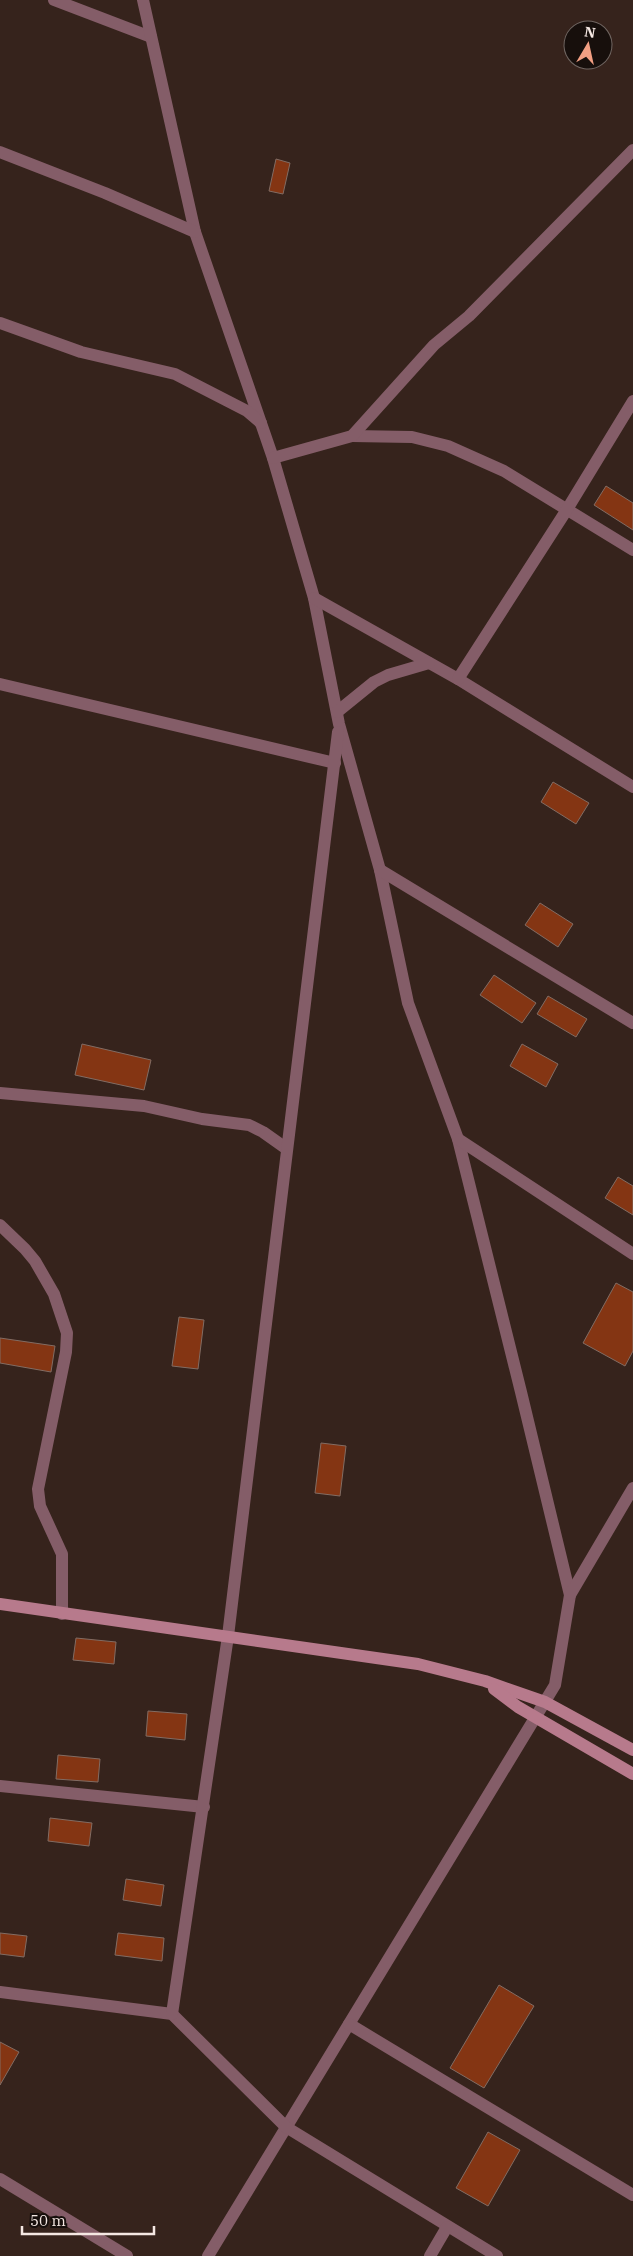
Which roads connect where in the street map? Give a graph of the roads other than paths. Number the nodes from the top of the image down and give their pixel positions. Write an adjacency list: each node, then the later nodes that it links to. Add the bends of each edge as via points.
1 (54, 0): 3 (street)
2 (143, 0): 3 (street)
3 (151, 37): 6 (street)
4 (633, 150): 10 (street, via 469,316 434,345)
5 (0, 152): 6 (street)
6 (195, 232): 9 (street)
7 (0, 323): 9 (street, via 81,352 175,374 248,410)
8 (633, 401): 12 (street)
9 (262, 423): 11 (street)
10 (352, 436): 11 (street); 12 (street, via 412,437 448,446 504,471)
11 (273, 458): 14 (street)
12 (566, 511): 13 (street); 16 (street)
13 (633, 550)
14 (314, 598): 15 (street); 18 (street)
15 (429, 663): 16 (street); 18 (street, via 374,682)
16 (458, 679): 20 (street)
17 (0, 684): 19 (street)
18 (338, 718): 19 (street); 21 (street)
19 (334, 763): 25 (street)
20 (633, 788)
21 (380, 870): 22 (street); 24 (street, via 408,1003)
22 (633, 1023)
23 (0, 1093): 25 (street, via 144,1106 248,1125)
24 (458, 1139): 27 (street); 29 (street)
25 (287, 1149): 32 (street)
26 (0, 1225): 31 (street, via 35,1262 54,1294 67,1333 38,1489 40,1506 62,1554)
27 (633, 1254)
28 (633, 1488): 29 (street)
29 (570, 1594): 34 (street, via 555,1685)
30 (0, 1604): 31 (main road)
31 (62, 1614): 32 (main road)
32 (228, 1636): 33 (main road, via 418,1664); 39 (street)
33 (484, 1681): 34 (main road); 35 (main road)
34 (545, 1702): 35 (street); 36 (main road)
35 (536, 1717): 37 (main road); 42 (street)
36 (633, 1750)
37 (633, 1774)
38 (0, 1786): 39 (street)
39 (204, 1807): 41 (street)
40 (0, 1992): 41 (street)
41 (172, 2014): 43 (street)
42 (349, 2024): 43 (street); 45 (street)
43 (286, 2127): 46 (street); 48 (street)
44 (0, 2179): 47 (street)
45 (633, 2195)
46 (448, 2227): 49 (street); 50 (street)
47 (127, 2256)
48 (208, 2256)
49 (430, 2256)
50 (497, 2256)

